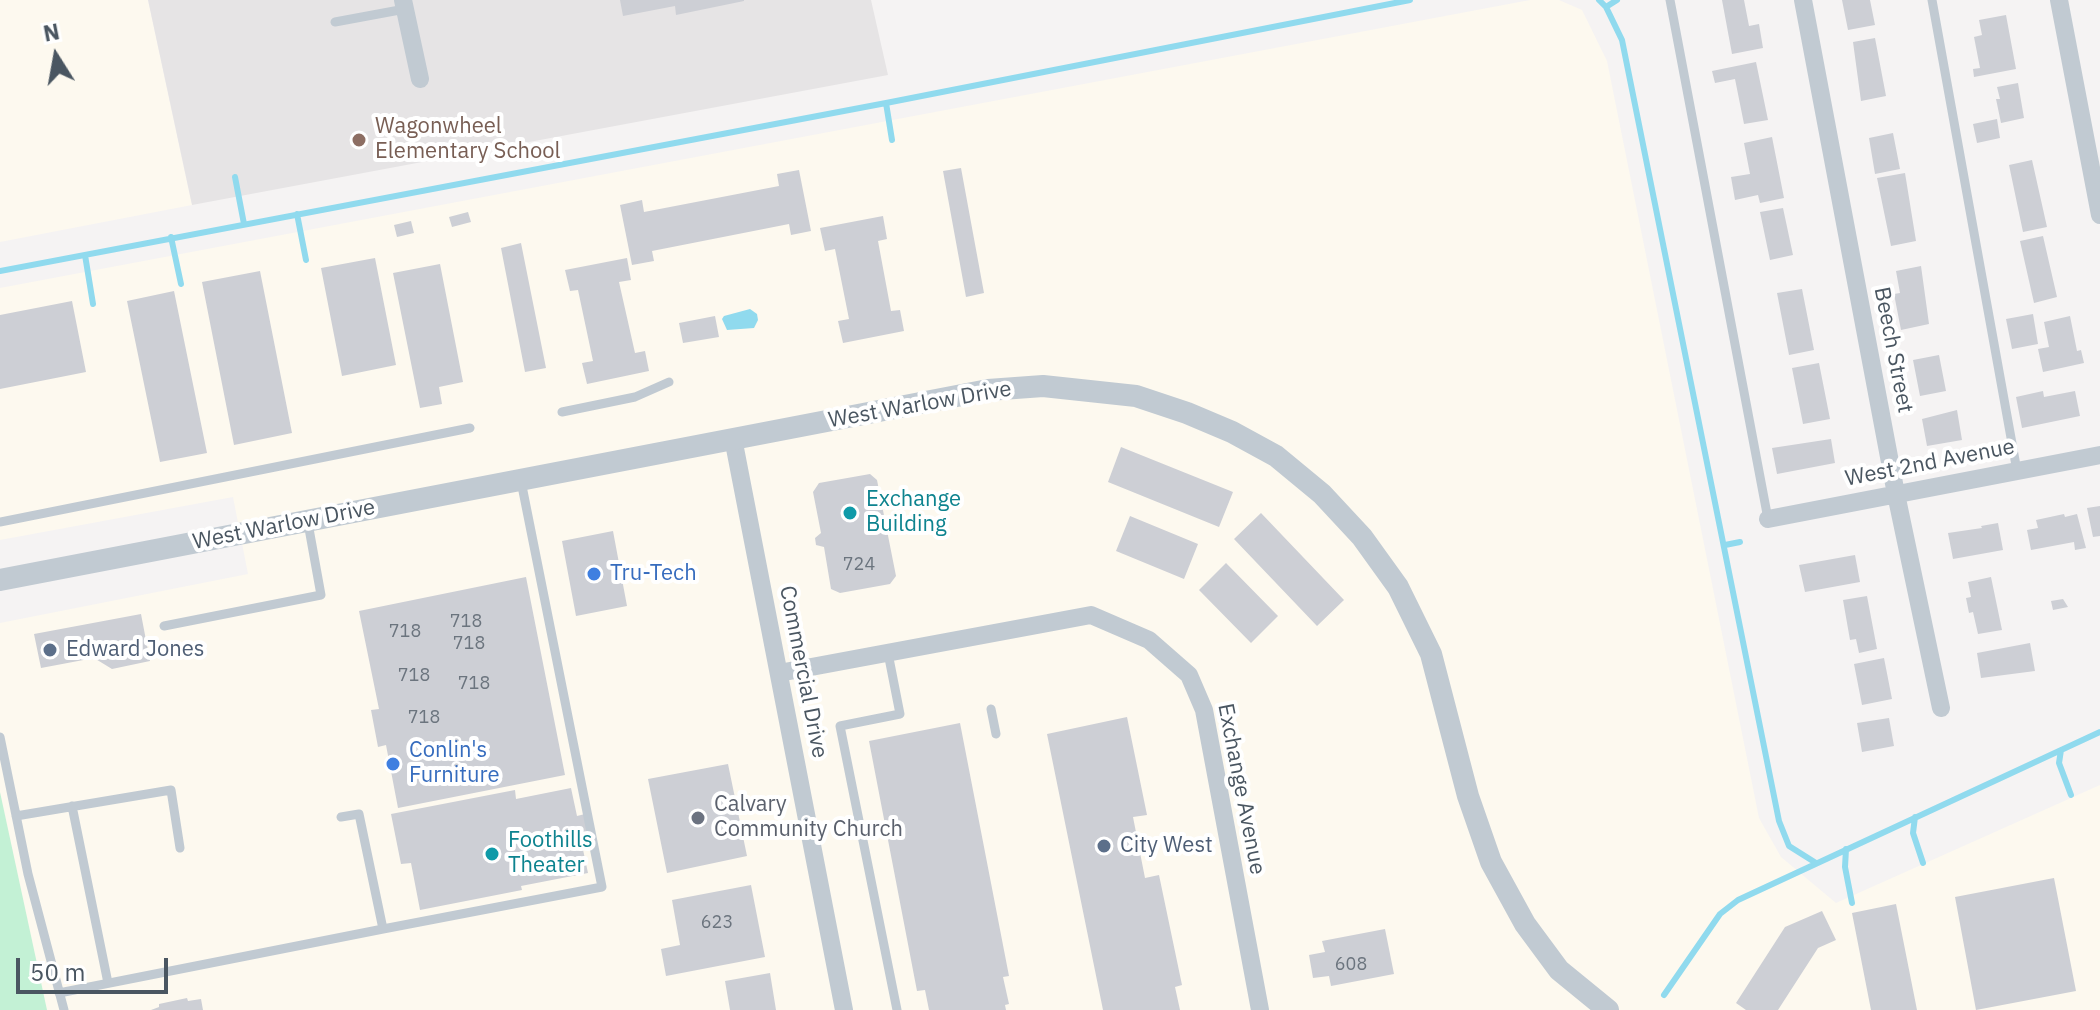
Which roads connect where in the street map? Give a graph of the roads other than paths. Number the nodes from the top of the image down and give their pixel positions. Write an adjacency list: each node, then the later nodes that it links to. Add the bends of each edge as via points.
1 (1670, 0): 17 (lane)
2 (1803, 0): 16 (street, Beech Street)
3 (1932, 0): 14 (lane)
4 (2059, 0): 8 (street)
5 (404, 5): 6 (lane); 7 (street)
6 (335, 22)
7 (420, 79)
8 (2100, 215)
9 (669, 382): 10 (lane, via 635,397)
10 (562, 412)
11 (470, 428): 19 (lane)
12 (733, 438): 15 (street, West Warlow Drive); 23 (street, Commercial Drive); 39 (street, West Warlow Drive, via 988,390 1043,386 1136,396 1232,432 1276,456 1322,494 1398,587 1431,654 1491,862 1525,924 1559,970)
13 (2100, 455): 14 (street, West 2nd Avenue)
14 (2017, 471): 16 (street, West 2nd Avenue)
15 (521, 480): 18 (street, West Warlow Drive); 32 (lane, via 602,887)
16 (1896, 494): 17 (street, West 2nd Avenue); 24 (street, Beech Street)
17 (1768, 519)
18 (308, 520): 20 (street, West Warlow Drive); 21 (lane, via 321,595)
19 (0, 522)
20 (0, 580)
21 (164, 626)
22 (888, 653): 23 (street, Exchange Avenue); 37 (lane, via 900,714 840,726); 38 (street, Exchange Avenue, via 1091,615 1149,640 1189,675 1204,710)
23 (779, 673): 36 (street, Commercial Drive)
24 (1941, 708)
25 (991, 709): 26 (lane)
26 (996, 734)
27 (0, 737): 29 (lane)
28 (72, 806): 29 (lane); 31 (lane, via 171,790); 33 (lane)
29 (16, 816): 34 (lane)
30 (341, 817): 32 (lane, via 359,814)
31 (180, 848)
32 (383, 929): 33 (lane)
33 (108, 983): 34 (lane)
34 (59, 993): 35 (lane)
35 (64, 1010)
36 (844, 1010)
37 (897, 1010)
38 (1260, 1010)
39 (1608, 1010)

